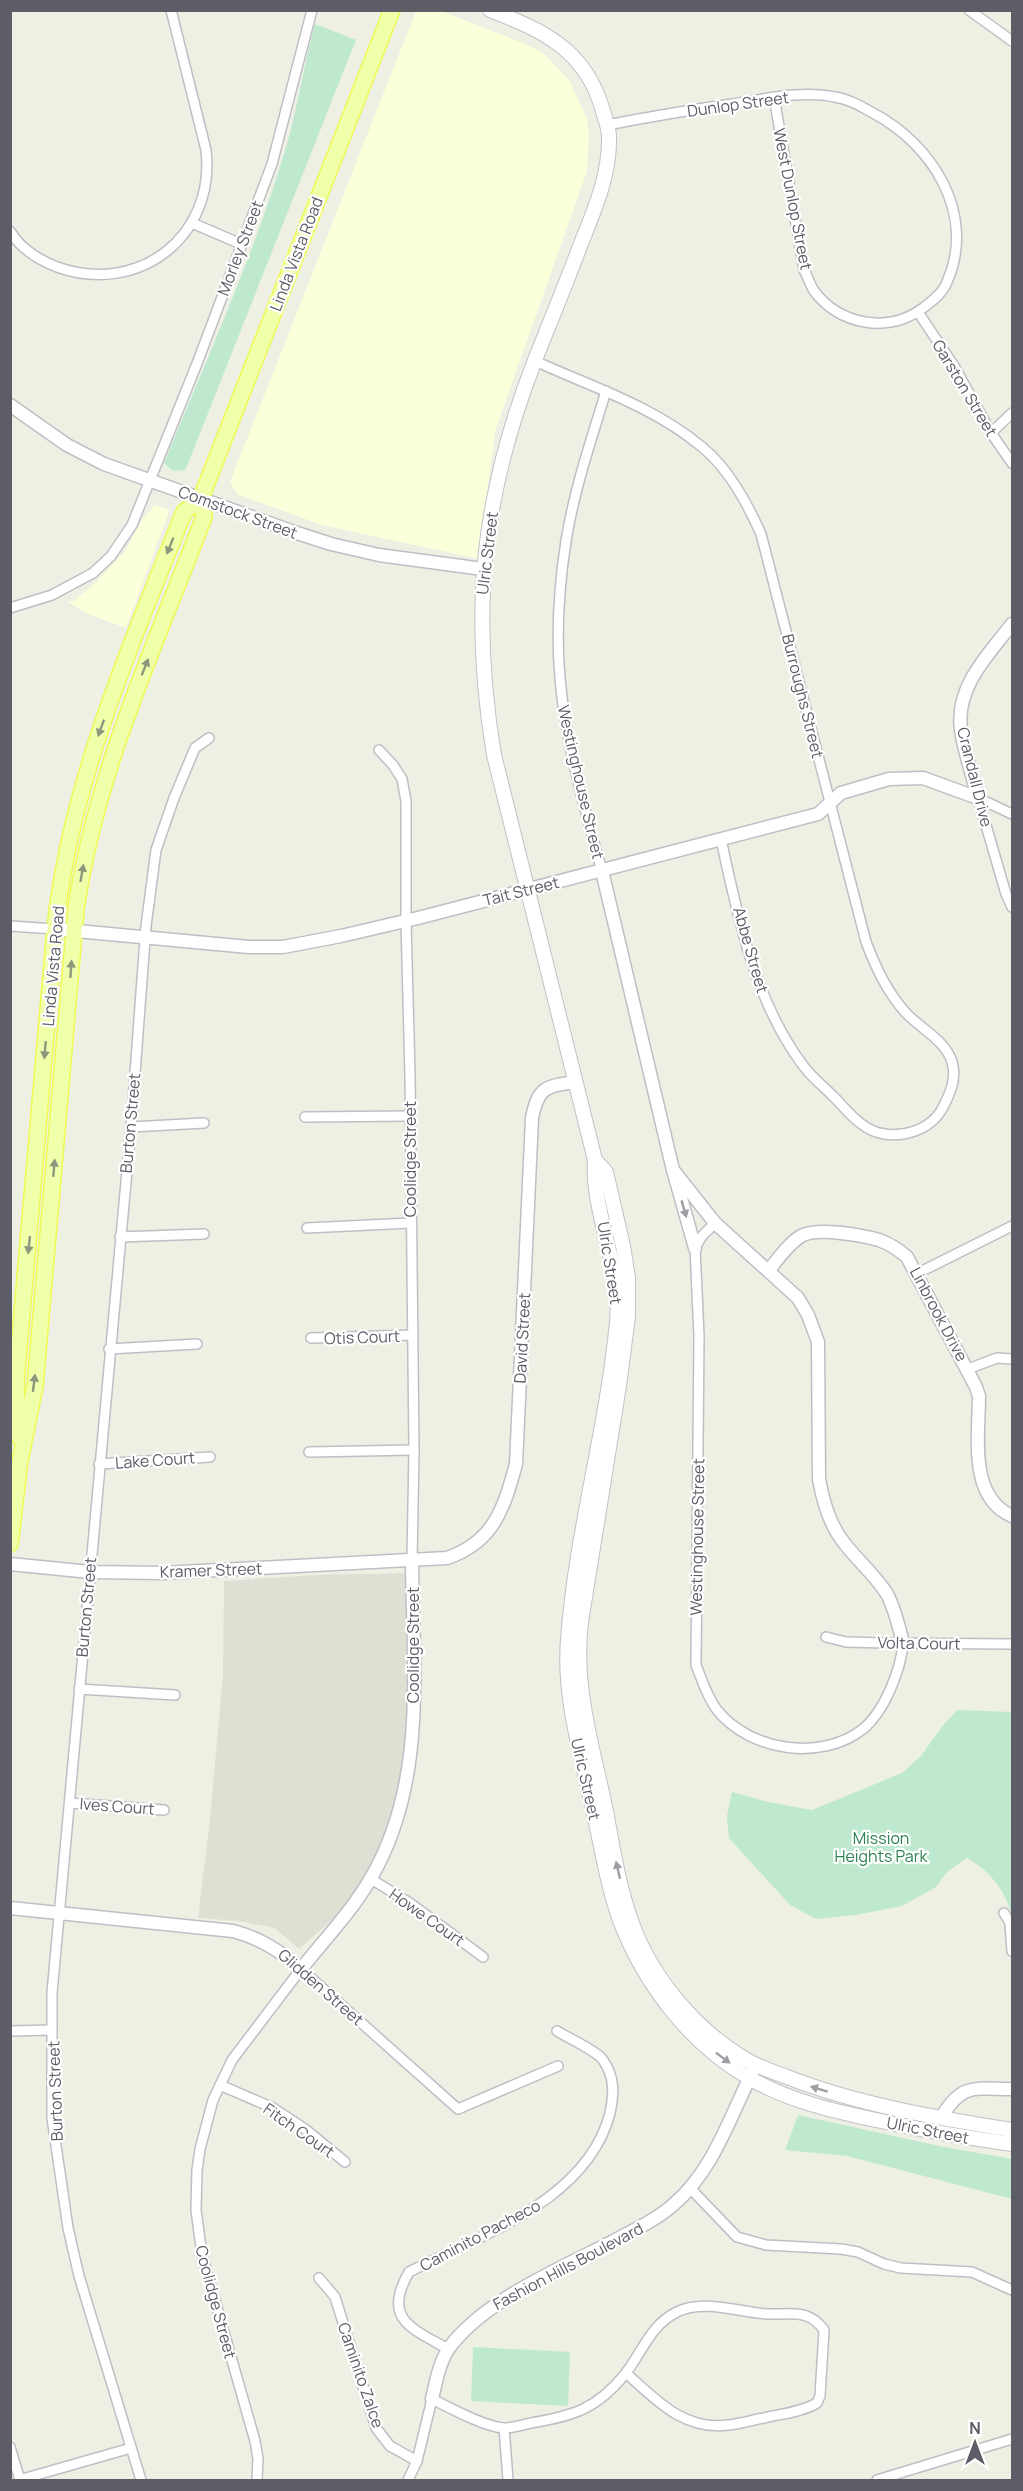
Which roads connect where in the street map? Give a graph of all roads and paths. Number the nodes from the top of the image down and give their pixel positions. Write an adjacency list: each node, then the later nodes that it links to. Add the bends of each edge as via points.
1 (171, 10): 9 (street, via 208,168 205,193)
2 (312, 10): 11 (street, Morley Street, via 272,164)
3 (392, 10): 20 (main road, Linda Vista Road)
4 (490, 10): 8 (main road, Ulric Street, via 531,26 562,46 585,68)
5 (969, 10): 6 (street)
6 (1012, 41)
7 (774, 97): 8 (street, Dunlop Street); 12 (street, West Dunlop Street, via 804,270 814,290 838,312 856,321 878,324); 12 (street, Dunlop Street, via 834,96 850,100 893,123 933,164 956,223 956,252 947,284)
8 (607, 125): 13 (main road, Ulric Street, via 608,158 602,188)
9 (192, 223): 10 (street, via 167,252 131,271 104,275 75,273 41,261); 11 (street)
10 (10, 231)
11 (241, 244): 19 (street, Morley Street)
12 (918, 312): 17 (street, Garston Street)
13 (535, 361): 14 (street, Burroughs Street); 21 (main road, Ulric Street, via 506,444)
14 (606, 391): 27 (street, Burroughs Street, via 657,416 702,447 722,468 748,507 762,534); 30 (street, Westinghouse Street, via 577,489 566,540 558,612 560,678 567,730)
15 (10, 405): 19 (street, Comstock Street, via 67,445)
16 (1012, 413): 17 (street)
17 (991, 432): 18 (street, Garston Street)
18 (1012, 463)
19 (150, 481): 20 (street, Comstock Street); 22 (street, Morley Street, via 132,525 111,556 93,573 52,596)
20 (201, 498): 21 (street, Comstock Street, via 350,549); 35 (main road, Linda Vista Road, one-way to 35, via 184,512 96,740 70,832); 36 (main road, Linda Vista Road, one-way to 20, via 85,856 107,769 204,517)
21 (483, 569): 31 (main road, Ulric Street, via 481,631 487,711 499,779)
22 (10, 609)
23 (1012, 624): 26 (street, Crandall Drive, via 971,678 961,708 961,730)
24 (208, 738): 37 (street, Burton Street, via 195,748 156,850)
25 (379, 750): 33 (street, Coolidge Street, via 402,779 406,801)
26 (978, 798): 27 (street, Tait Street, via 923,778 905,777 841,793); 28 (street, Tait Street); 32 (street, Crandall Drive)
27 (829, 805): 29 (street, Tait Street, via 818,814); 41 (street, Burroughs Street, via 876,969 889,993 952,1060 952,1091)
28 (1012, 814)
29 (721, 839): 30 (street, Tait Street); 41 (street, Abbe Street, via 755,974 770,1013 802,1065 864,1126 884,1134 903,1135)
30 (602, 871): 31 (street, Tait Street); 44 (street, Westinghouse Street)
31 (527, 889): 33 (street, Tait Street); 38 (main road, Ulric Street)
32 (1012, 907)
33 (405, 921): 37 (street, Tait Street, via 283,947); 39 (street, Coolidge Street)
34 (10, 926): 35 (street, Tait Street)
35 (55, 929): 36 (street, Tait Street); 63 (main road, Linda Vista Road, one-way to 63, via 16,1383)
36 (74, 931): 37 (street, Tait Street); 63 (main road, Linda Vista Road, one-way to 36, via 35,1386)
37 (145, 938): 43 (street, Burton Street)
38 (576, 1082): 67 (street, David Street, via 548,1087 536,1098 532,1118 516,1464 507,1497 477,1544 447,1558); 88 (main road, Ulric Street, via 595,1160 594,1176 618,1300 568,1640 567,1677 577,1744 613,1896 651,1985 703,2042)
39 (410, 1116): 40 (street); 45 (street, Coolidge Street)
40 (305, 1117)
41 (938, 1117)
42 (204, 1123): 43 (street)
43 (131, 1127): 50 (street, Burton Street)
44 (673, 1170): 46 (street); 51 (street, Westinghouse Street, one-way to 51)
45 (410, 1223): 48 (street); 54 (street, Coolidge Street)
46 (715, 1223): 51 (street); 52 (street)
47 (1012, 1226): 53 (street)
48 (308, 1228)
49 (204, 1234): 50 (street)
50 (120, 1237): 57 (street, Burton Street)
51 (695, 1248): 71 (street, Westinghouse Street, via 699,1336 696,1665 711,1701 739,1730 762,1741 804,1749 829,1745 864,1728 885,1701)
52 (769, 1270): 53 (street, Linbrook Drive, via 802,1235 821,1231 879,1240 908,1257); 71 (street, via 798,1298 818,1342 819,1479 830,1519 844,1543 888,1597)
53 (918, 1273): 59 (street, Linbrook Drive)
54 (413, 1335): 55 (street, Otis Court); 60 (street, Coolidge Street)
55 (310, 1338)
56 (197, 1344): 57 (street)
57 (109, 1349): 64 (street, Burton Street)
58 (1012, 1359): 59 (street, via 997,1358)
59 (968, 1369): 65 (street, Linbrook Drive, via 979,1396 980,1475 988,1496)
60 (414, 1450): 61 (street); 67 (street, Coolidge Street)
61 (309, 1452)
62 (210, 1457): 64 (street, Lake Court)
63 (20, 1461): 66 (main road, Linda Vista Road)
64 (99, 1464): 69 (street, Burton Street)
65 (1012, 1516)
66 (10, 1544)
67 (412, 1562): 69 (street, Kramer Street, via 163,1573); 77 (street, Coolidge Street, via 412,1751 395,1828)
68 (10, 1564): 69 (street, Kramer Street)
69 (90, 1572): 73 (street, Burton Street)
70 (826, 1637): 71 (street, Volta Court, via 846,1642)
71 (903, 1644): 72 (street, Volta Court)
72 (1012, 1644)
73 (79, 1689): 74 (street); 75 (street, Burton Street)
74 (175, 1695)
75 (70, 1803): 76 (street, Ives Court); 80 (street, Burton Street)
76 (164, 1810)
77 (371, 1880): 82 (street, Howe Court, via 435,1920); 83 (street, Coolidge Street)
78 (10, 1908): 80 (street, Glidden Street)
79 (1005, 1913): 81 (street, via 1010,1923)
80 (60, 1914): 83 (street, Glidden Street, via 233,1931 254,1936); 84 (street, Burton Street)
81 (1012, 1951)
82 (483, 1957)
83 (301, 1968): 87 (street, Glidden Street, via 458,2109); 89 (street, Coolidge Street, via 246,2039)
84 (52, 2030): 85 (street); 106 (street, Burton Street, via 52,2118 68,2228)
85 (10, 2031)
86 (557, 2031): 100 (street, Caminito Pacheco, via 602,2059 614,2092 608,2120 595,2150 569,2182 537,2207 409,2272 398,2291 398,2308 408,2326)
87 (558, 2066)
88 (753, 2072): 91 (main road, Ulric Street, one-way to 88); 92 (main road, Ulric Street, via 807,2104); 97 (street, Fashion Hills Boulevard, via 707,2168)
89 (220, 2085): 96 (street, Fitch Court, via 273,2108); 110 (street, Coolidge Street, via 200,2149 196,2210 202,2255 255,2441)
90 (1012, 2089): 91 (street, via 966,2090 956,2096)
91 (941, 2118): 92 (main road); 93 (main road, Ulric Street); 94 (main road)
92 (908, 2127): 94 (main road, Ulric Street)
93 (1012, 2130)
94 (958, 2137): 95 (main road, Ulric Street)
95 (1012, 2144)
96 (345, 2162)
97 (690, 2188): 99 (street, via 737,2237 766,2246 858,2252 901,2268 972,2272); 100 (street, Fashion Hills Boulevard, via 653,2220 492,2306)
98 (319, 2278): 107 (street, Caminito Zalce, via 335,2296 376,2428 390,2446)
99 (1012, 2290)
100 (448, 2349): 102 (street, Fashion Hills Boulevard)
101 (626, 2373): 101 (street, via 670,2413 709,2426 727,2425 817,2403 824,2330 806,2314 694,2307 676,2312 656,2328); 103 (street, via 578,2414)
102 (432, 2399): 103 (street); 107 (street, Fashion Hills Boulevard)
103 (504, 2428): 112 (street)
104 (1012, 2439): 113 (street)
105 (10, 2447): 108 (street)
106 (131, 2448): 108 (street); 109 (street, Burton Street)
107 (417, 2461): 111 (street, Fashion Hills Boulevard)
108 (20, 2480)
109 (141, 2481)
110 (257, 2481)
111 (408, 2481)
112 (508, 2481)
113 (877, 2481)

